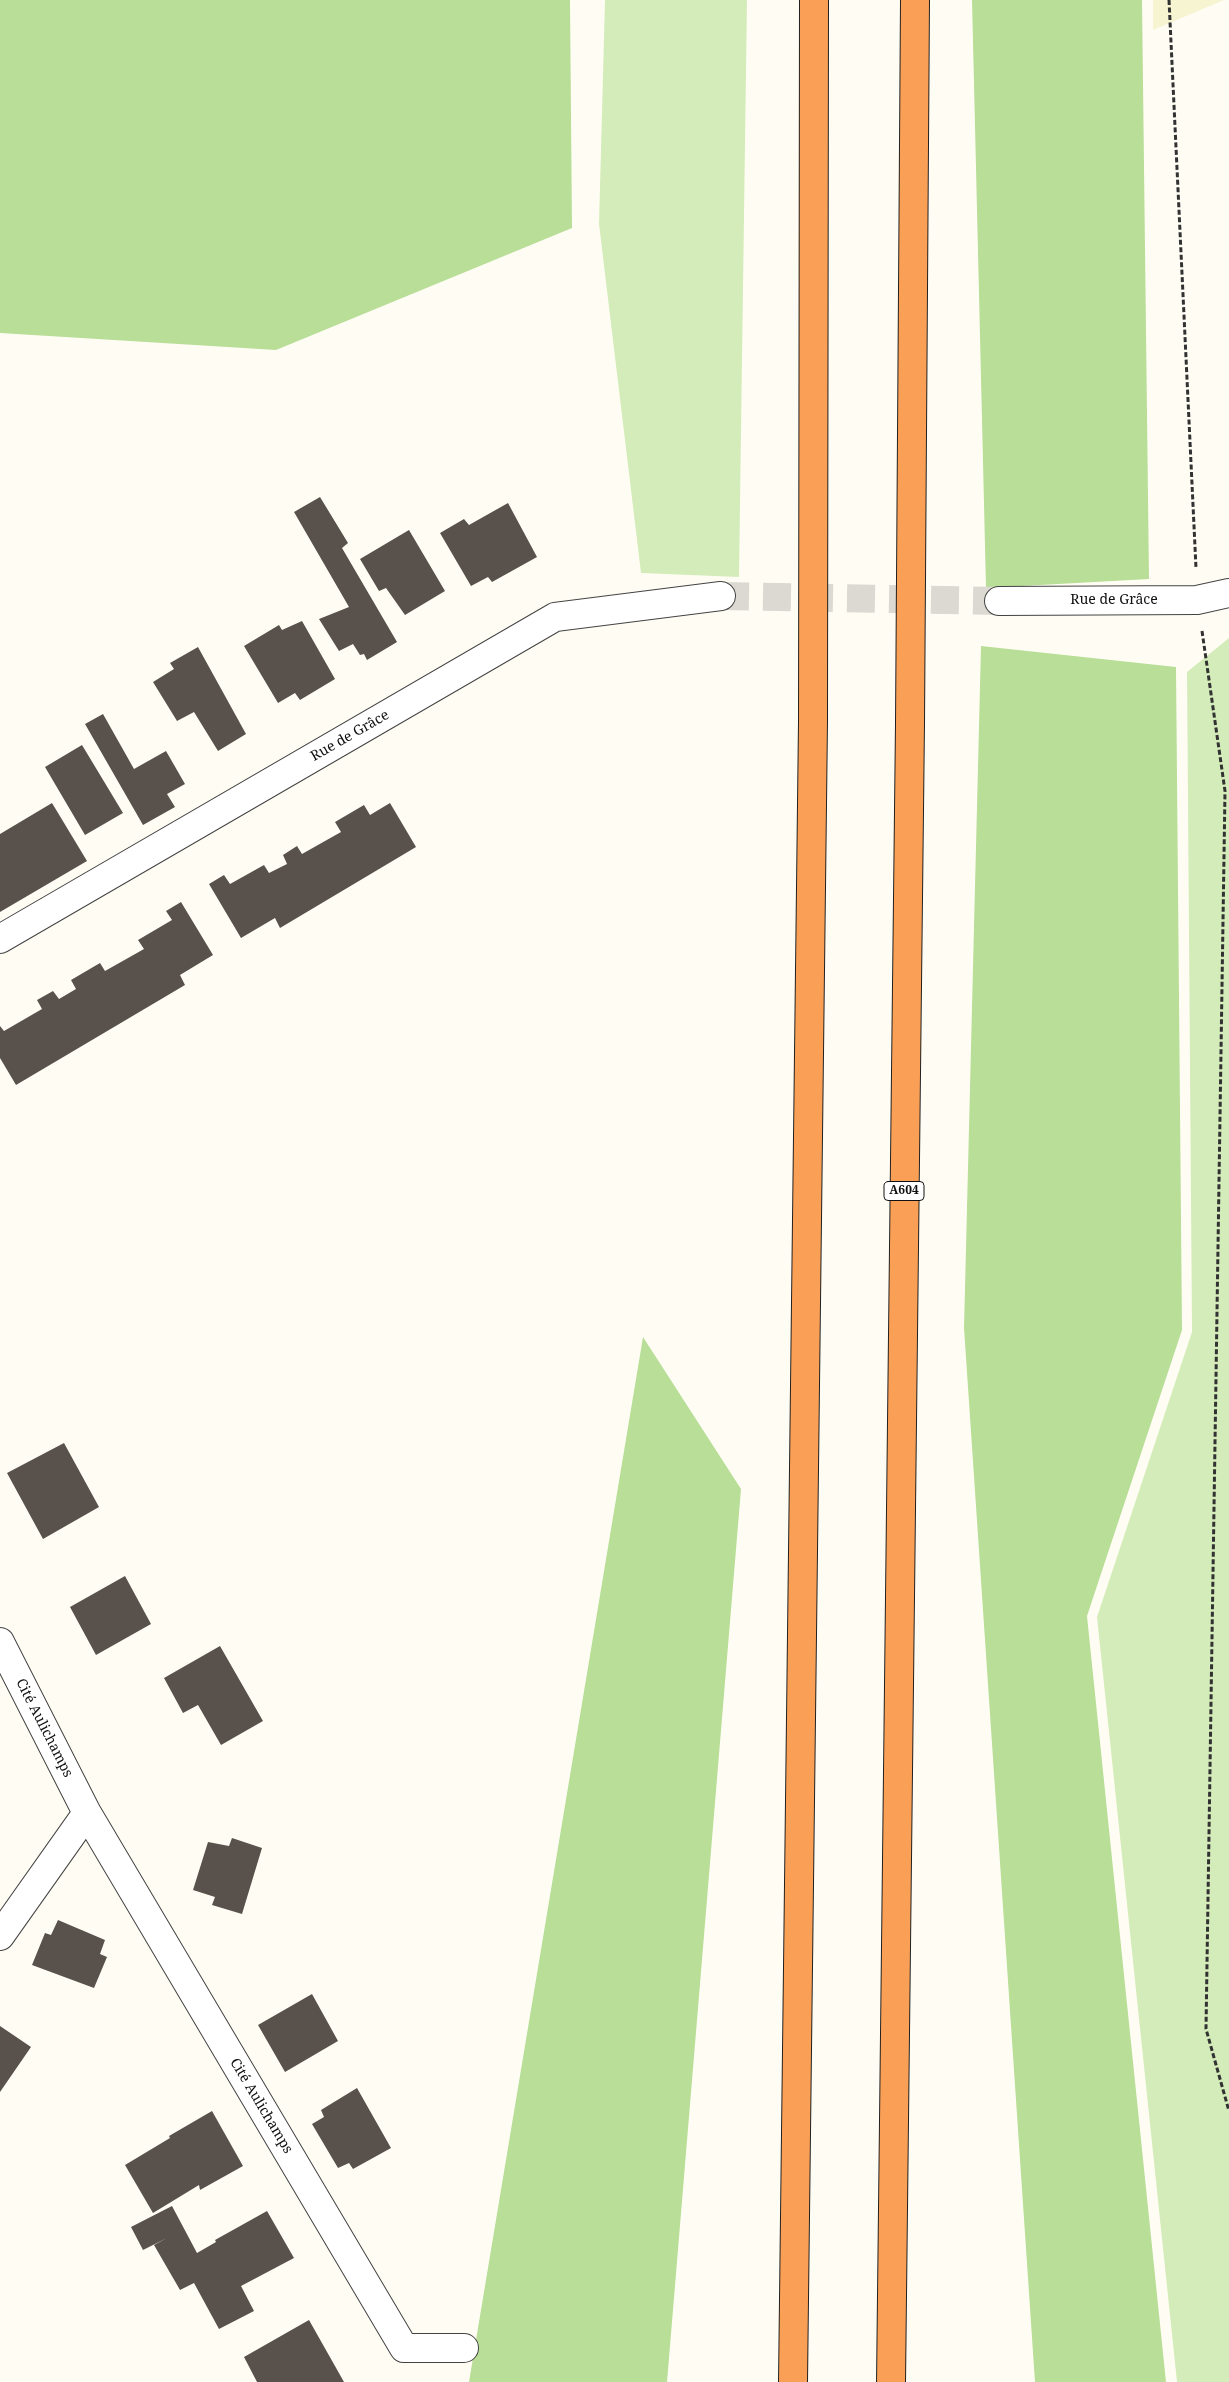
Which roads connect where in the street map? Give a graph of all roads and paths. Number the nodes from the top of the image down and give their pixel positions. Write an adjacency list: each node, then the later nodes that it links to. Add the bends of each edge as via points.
1 (814, 0): 15 (highway, via 813,721)
2 (915, 0): 16 (highway, A604)
3 (1169, 0): 6 (path)
4 (1229, 592): 6 (street, Rue de Grâce)
5 (721, 596): 9 (street, Rue de Grâce, via 555,617)
6 (1197, 600): 7 (street, Rue de Grâce); 8 (path)
7 (999, 601)
8 (1227, 792): 13 (path, via 1206,2029)
9 (0, 939)
10 (0, 1642): 11 (street, Cité Aulichamps)
11 (87, 1813): 12 (street); 14 (street, Cité Aulichamps, via 404,2348)
12 (0, 1936)
13 (1229, 2111)
14 (464, 2348)
15 (793, 2382)
16 (891, 2382)

